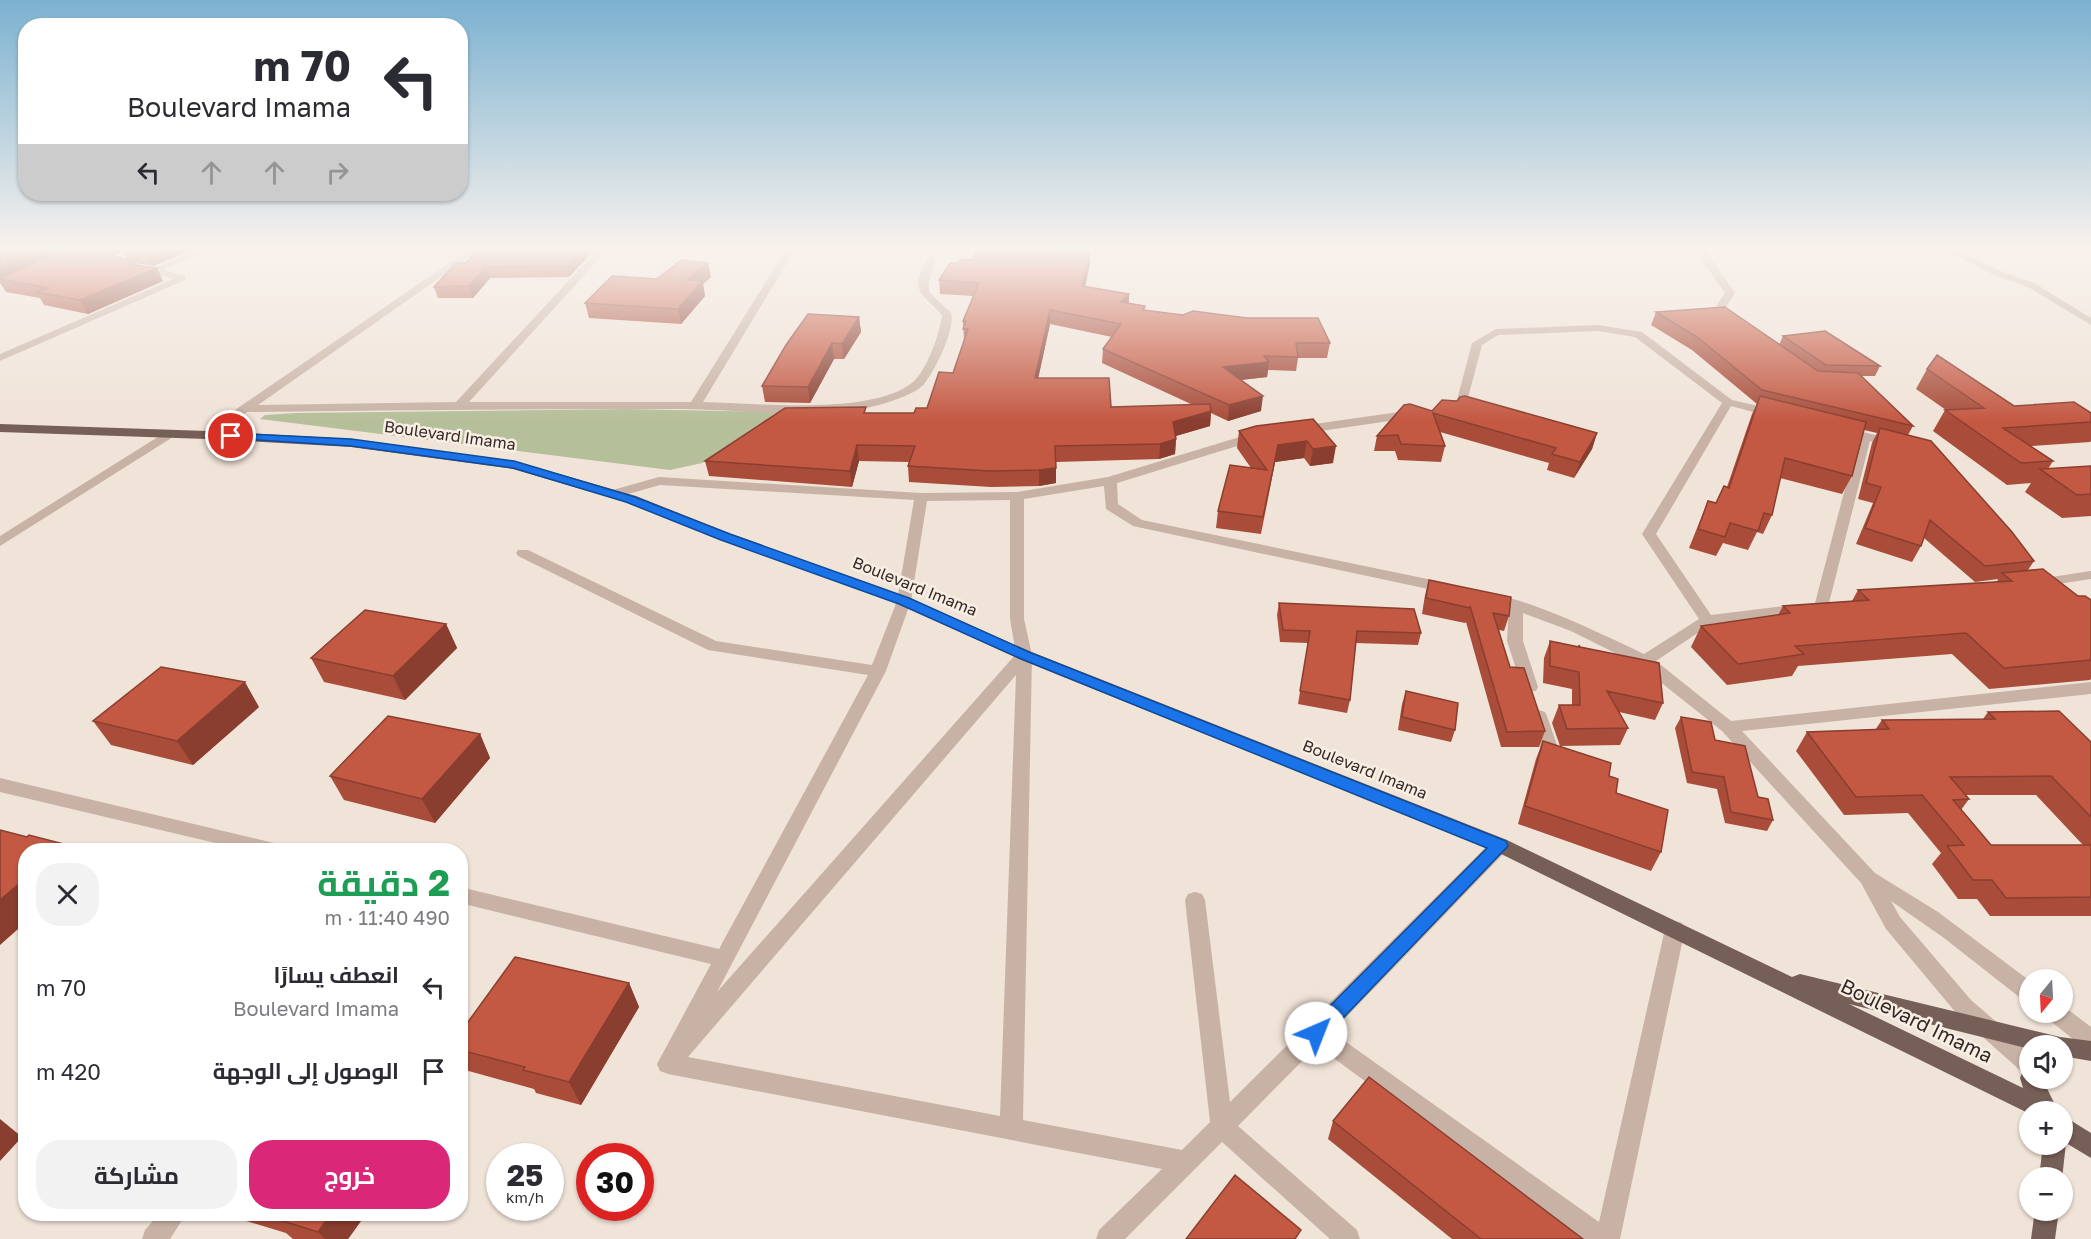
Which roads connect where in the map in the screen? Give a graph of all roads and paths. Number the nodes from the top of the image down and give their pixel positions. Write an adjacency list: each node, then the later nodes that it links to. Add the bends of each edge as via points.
1 (119, 306): 10 (street)
2 (394, 306): 14 (street)
3 (551, 306): 12 (street)
4 (756, 306): 13 (street)
5 (937, 306): 13 (street, via 947,320 938,347 919,383 901,393 851,406)
6 (1722, 306): 9 (street, via 1718,311)
7 (2065, 306): 8 (street)
8 (2091, 322)
9 (1744, 329)
10 (0, 358)
11 (1728, 402): 15 (street); 18 (street, via 1638,334 1598,328 1496,333 1477,344 1461,407); 36 (street, via 1649,534)
12 (460, 405): 13 (street); 14 (street)
13 (695, 405)
14 (244, 410): 20 (street)
15 (1785, 417)
16 (0, 428): 19 (main road, Boulevard Imama)
17 (1830, 428): 22 (street)
18 (1288, 432)
19 (169, 434): 20 (main road, Boulevard Imama); 28 (street)
20 (207, 435): 25 (main road, Boulevard Imama, via 351,443 514,465)
21 (1265, 435): 24 (street)
22 (1865, 437): 23 (street); 36 (street, via 1827,606)
23 (1907, 446)
24 (1110, 481): 26 (street); 35 (street, via 1111,506 1138,523 1407,578)
25 (614, 494): 27 (street, via 658,482); 34 (main road, Boulevard Imama)
26 (1017, 496): 27 (street); 37 (street, via 1017,619)
27 (921, 498): 34 (street)
28 (0, 542)
29 (523, 554): 39 (street, via 713,646)
30 (2091, 575): 31 (street)
31 (2040, 578): 32 (street); 33 (street)
32 (2020, 585)
33 (2060, 597)
34 (904, 601): 37 (main road, Boulevard Imama); 39 (street)
35 (1516, 605): 38 (street); 42 (street, via 1515,641)
36 (1707, 620): 38 (street)
37 (1024, 655): 45 (main road, Boulevard Imama); 61 (street); 64 (street)
38 (1645, 661): 41 (street)
39 (878, 671): 50 (street)
40 (2091, 688): 41 (street)
41 (1728, 727): 46 (street)
42 (1551, 754)
43 (0, 785): 44 (street)
44 (244, 843)
45 (1500, 846): 49 (main road, Boulevard Imama); 55 (street)
46 (1868, 878): 52 (street, via 1933,919); 54 (street, via 1893,923 1965,1007)
47 (468, 897): 50 (street)
48 (1195, 900): 63 (street)
49 (1675, 929): 51 (main road, Boulevard Imama); 74 (street)
50 (725, 959): 61 (street)
51 (1765, 974): 54 (main road, Boulevard Imama); 62 (main road, Boulevard Imama)
52 (2019, 985)
53 (2069, 1023): 57 (street)
54 (1991, 1031): 56 (main road, Boulevard Imama); 60 (street)
55 (1316, 1033): 63 (street); 73 (street)
56 (2019, 1037)
57 (2091, 1040)
58 (2073, 1048): 59 (main road)
59 (2091, 1051)
60 (2019, 1055)
61 (668, 1064): 64 (street)
62 (2027, 1101)
63 (1222, 1127): 67 (street); 72 (street)
64 (1011, 1128): 67 (street)
65 (2073, 1134): 66 (main road)
66 (2091, 1148)
67 (1186, 1162): 71 (street)
68 (168, 1221): 70 (street)
69 (2045, 1221): 75 (main road)
70 (154, 1239)
71 (1108, 1239)
72 (1348, 1239)
73 (1602, 1239)
74 (1608, 1239)
75 (2043, 1239)

